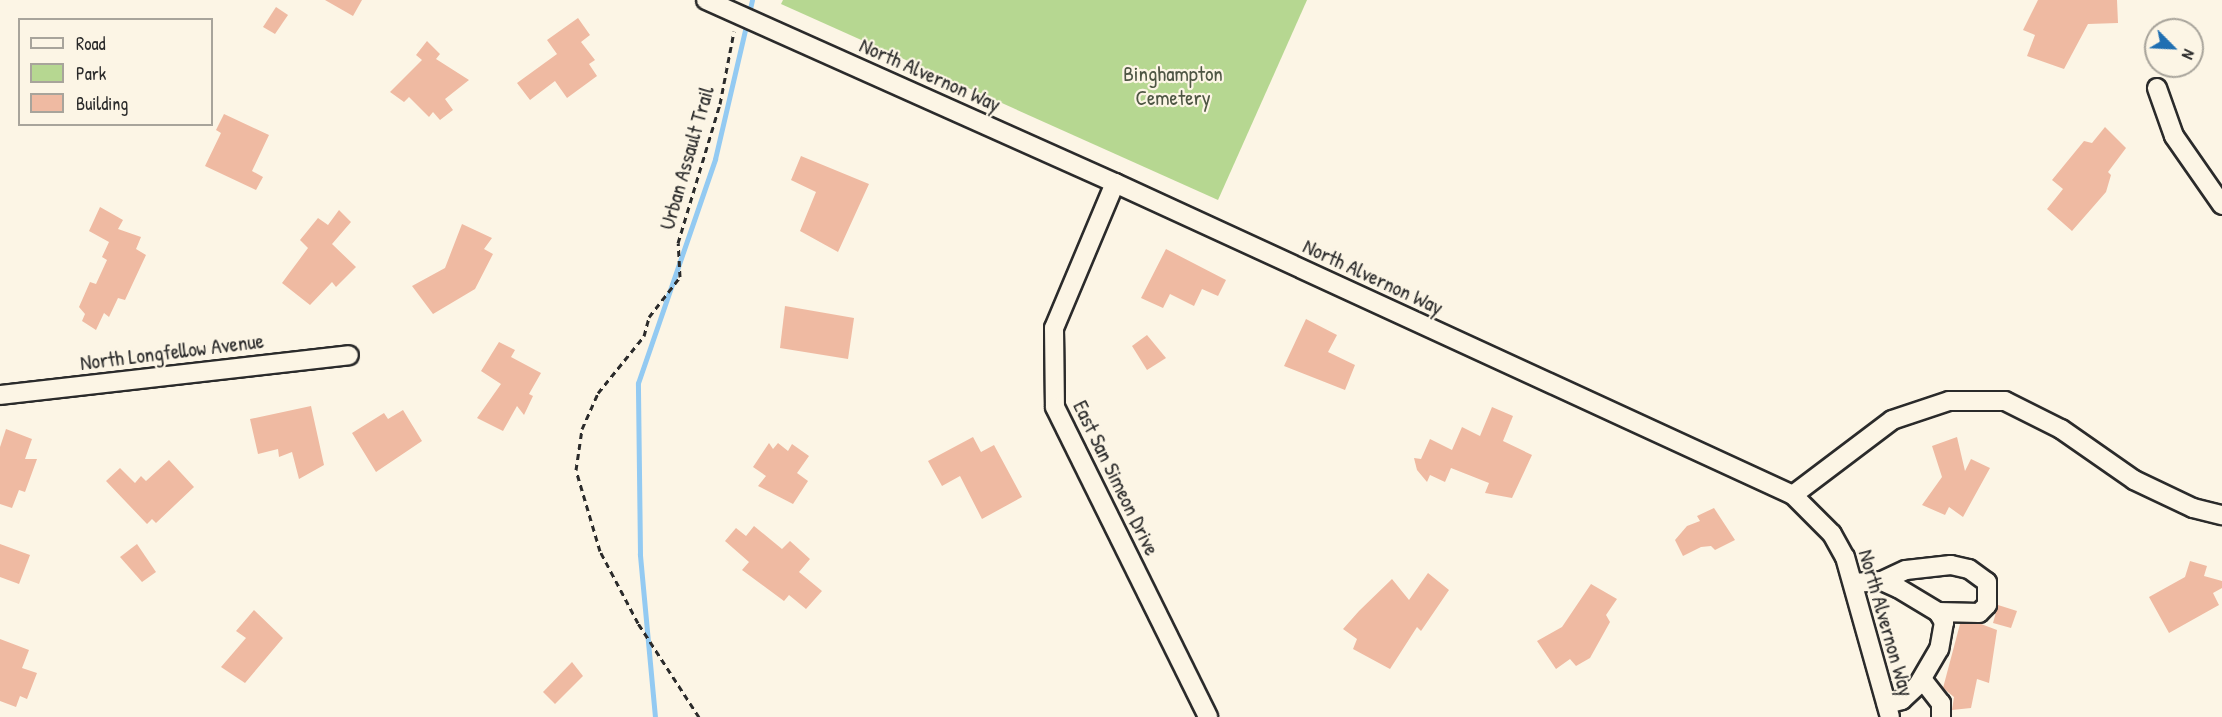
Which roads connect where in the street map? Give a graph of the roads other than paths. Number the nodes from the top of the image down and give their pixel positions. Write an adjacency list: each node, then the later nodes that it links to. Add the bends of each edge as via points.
1 (706, 0): 3 (street, North Alvernon Way)
2 (2157, 88): 4 (street, via 2174,136)
3 (1115, 183): 7 (street, North Alvernon Way); 14 (street, East San Simeon Drive, via 1054,328 1055,407)
4 (2222, 205)
5 (349, 355): 6 (street, North Longfellow Avenue)
6 (0, 395)
7 (1793, 495): 8 (street, via 1892,420 1949,401 2006,401 2061,429 2134,480 2193,508); 10 (street, North Alvernon Way, via 1832,534)
8 (2222, 515)
9 (1882, 581): 10 (street); 11 (street); 11 (street, via 1906,570 1951,565 1969,569 1987,582 1987,605 1979,614)
10 (1853, 583): 13 (street, North Alvernon Way)
11 (1938, 612): 12 (street, via 1944,622 1943,638)
12 (1922, 680): 13 (street); 15 (street, via 1941,703)
13 (1888, 711)
14 (1208, 717)
15 (1941, 717)

